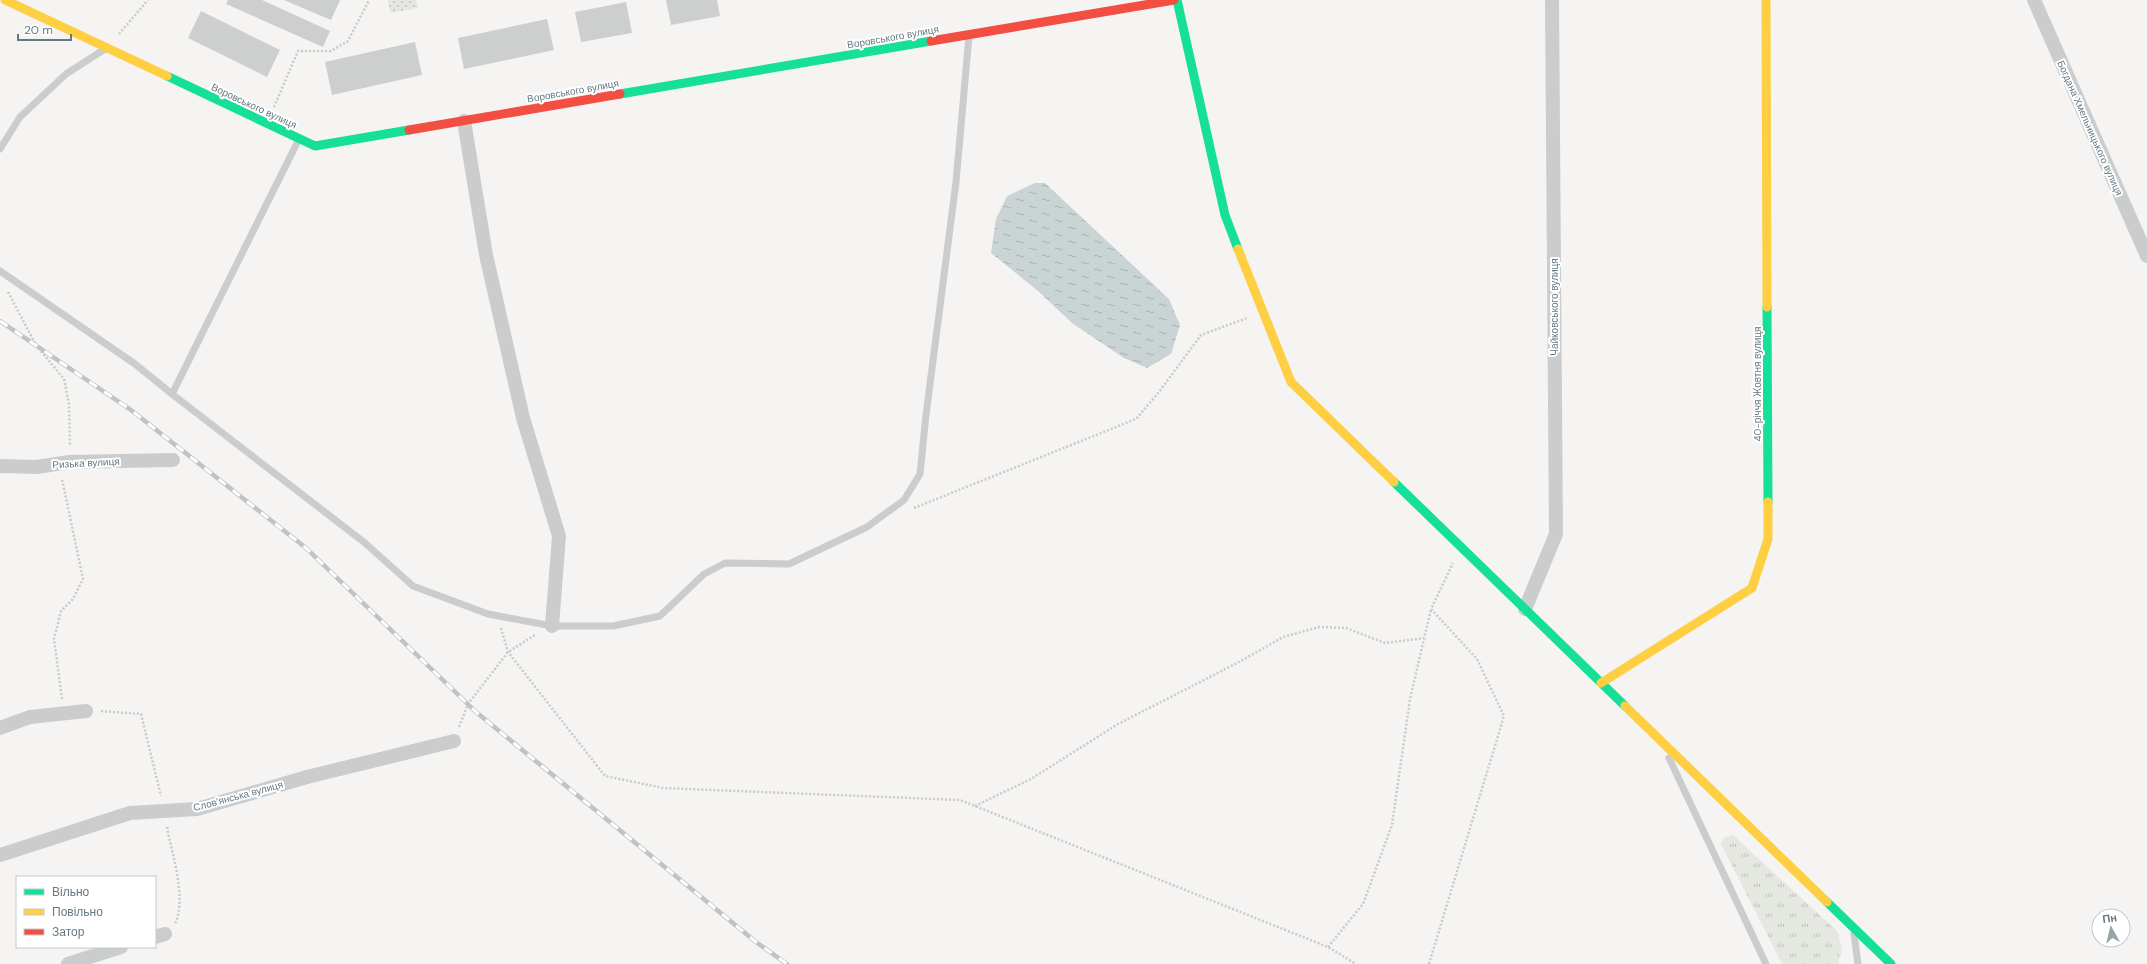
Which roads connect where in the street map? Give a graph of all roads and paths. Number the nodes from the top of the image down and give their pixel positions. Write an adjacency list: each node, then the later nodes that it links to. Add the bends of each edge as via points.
1 (5, 0): 10 (street, Воровського вулиця)
2 (148, 0): 10 (path)
3 (369, 0): 12 (path, via 348,41 331,51 298,51)
4 (1174, 0): 9 (street, Воровського вулиця)
5 (1177, 0): 18 (street, via 1225,214)
6 (1552, 0): 26 (street, Чайковського вулиця, via 1556,534)
7 (1766, 0): 31 (street, 40-річчя Жовтня вулиця, via 1768,539 1752,588)
8 (2034, 0): 15 (street, Богдана Хмельницького вулиця)
9 (969, 35): 11 (street, Воровського вулиця); 28 (lane, via 956,182 920,474 904,500 867,526 789,564 725,563 704,574 660,616 613,626)
10 (107, 48): 12 (street, Воровського вулиця); 14 (lane, via 66,74 20,117)
11 (464, 121): 13 (street, Воровського вулиця, via 315,146); 28 (street, via 486,255 521,410 559,536)
12 (267, 124): 13 (street, Воровського вулиця)
13 (299, 139): 19 (lane)
14 (0, 149)
15 (2147, 256)
16 (0, 271): 19 (lane, via 135,364)
17 (7, 290): 21 (path, via 36,345 64,380 69,404)
18 (1263, 312): 23 (path, via 1201,335 1160,392 1136,419); 24 (street, via 1291,382)
19 (172, 394): 27 (lane, via 365,543 413,586)
20 (173, 460): 21 (street, Ризька вулиця)
21 (65, 463): 22 (street, Ризька вулиця, via 37,467); 33 (path, via 62,483 83,578 73,599 61,611 54,639)
22 (0, 466)
23 (910, 509)
24 (1461, 546): 25 (path); 26 (street)
25 (1431, 608): 29 (path); 46 (path, via 1477,659 1504,716)
26 (1525, 609): 31 (street)
27 (498, 616): 28 (lane); 30 (path)
28 (552, 626): 30 (path)
29 (1424, 638): 37 (path, via 1385,642 1346,628 1319,627 1283,637 1118,724 1031,779); 42 (path, via 1410,699 1392,825 1363,904)
30 (508, 652): 35 (path, via 468,704); 37 (path, via 605,776 663,788 960,800)
31 (1601, 683): 36 (street)
32 (86, 711): 33 (street); 38 (path, via 141,714)
33 (64, 713): 34 (street, via 30,717)
34 (0, 728)
35 (454, 741): 38 (street, Слов’янська вулиця, via 306,777 197,809)
36 (1661, 741): 40 (street); 47 (lane)
37 (974, 806): 42 (path)
38 (164, 811): 39 (street, Слов’янська вулиця, via 130,813); 41 (path, via 180,899 179,916 174,926)
39 (0, 856)
40 (1854, 930): 48 (lane); 49 (street)
41 (160, 936)
42 (1328, 947): 45 (path)
43 (117, 948): 44 (street)
44 (68, 964)
45 (1356, 964)
46 (1429, 964)
47 (1766, 964)
48 (1858, 964)
49 (1891, 964)

